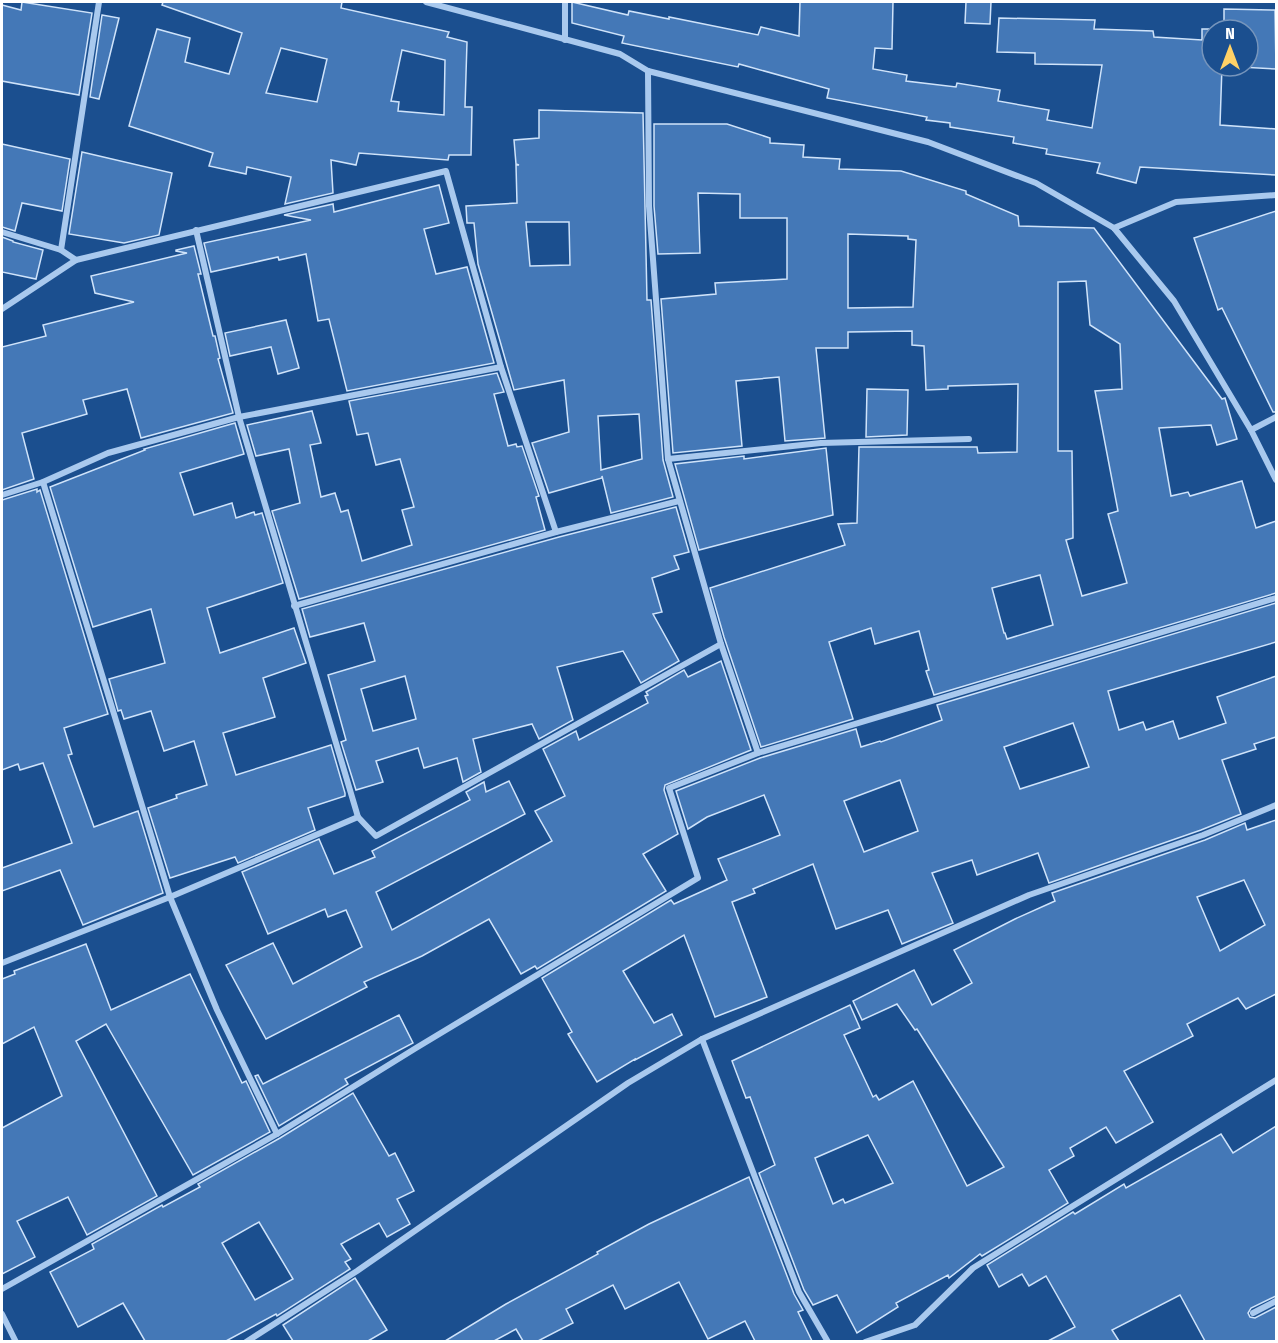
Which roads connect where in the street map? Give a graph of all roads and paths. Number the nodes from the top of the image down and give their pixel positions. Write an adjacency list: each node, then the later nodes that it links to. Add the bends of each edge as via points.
1 (99, 2): 10 (street)
2 (426, 2): 4 (street)
3 (565, 2): 4 (street)
4 (565, 40): 5 (street, via 620,54)
5 (648, 71): 7 (street, via 928,142 1036,183); 18 (street, via 649,206)
6 (1276, 195): 7 (street, via 1176,202)
7 (1114, 228): 16 (street, via 1174,301)
8 (196, 230): 11 (street); 13 (street, via 446,171); 14 (street)
9 (2, 232): 10 (street)
10 (61, 250): 11 (street)
11 (76, 260): 12 (street)
12 (2, 309)
13 (501, 367): 14 (street); 23 (street)
14 (239, 417): 20 (street, via 108,453); 25 (street)
15 (1276, 417): 16 (street)
16 (1251, 430): 19 (street)
17 (969, 439): 18 (street, via 821,443)
18 (668, 459): 22 (street)
19 (1276, 480)
20 (43, 482): 21 (street); 30 (street)
21 (2, 495)
22 (679, 501): 23 (street); 26 (street)
23 (556, 532): 25 (street)
24 (1276, 598): 27 (street)
25 (294, 606): 29 (street)
26 (721, 644): 27 (street); 29 (street, via 376,836)
27 (758, 753): 35 (street, via 669,788 698,878)
28 (1276, 805): 33 (street, via 1203,835 1029,895)
29 (358, 817): 30 (street)
30 (171, 897): 32 (street); 35 (street, via 217,1010)
31 (2, 952): 32 (street)
32 (3, 962)
33 (702, 1039): 41 (street, via 628,1083 357,1271); 42 (street, via 799,1292)
34 (1276, 1080): 43 (street, via 973,1268 915,1325)
35 (277, 1134): 36 (street)
36 (2, 1289)
37 (1276, 1301): 39 (street)
38 (2, 1314): 40 (street)
39 (1253, 1314)
40 (16, 1341)
41 (246, 1341)
42 (828, 1341)
43 (865, 1341)

